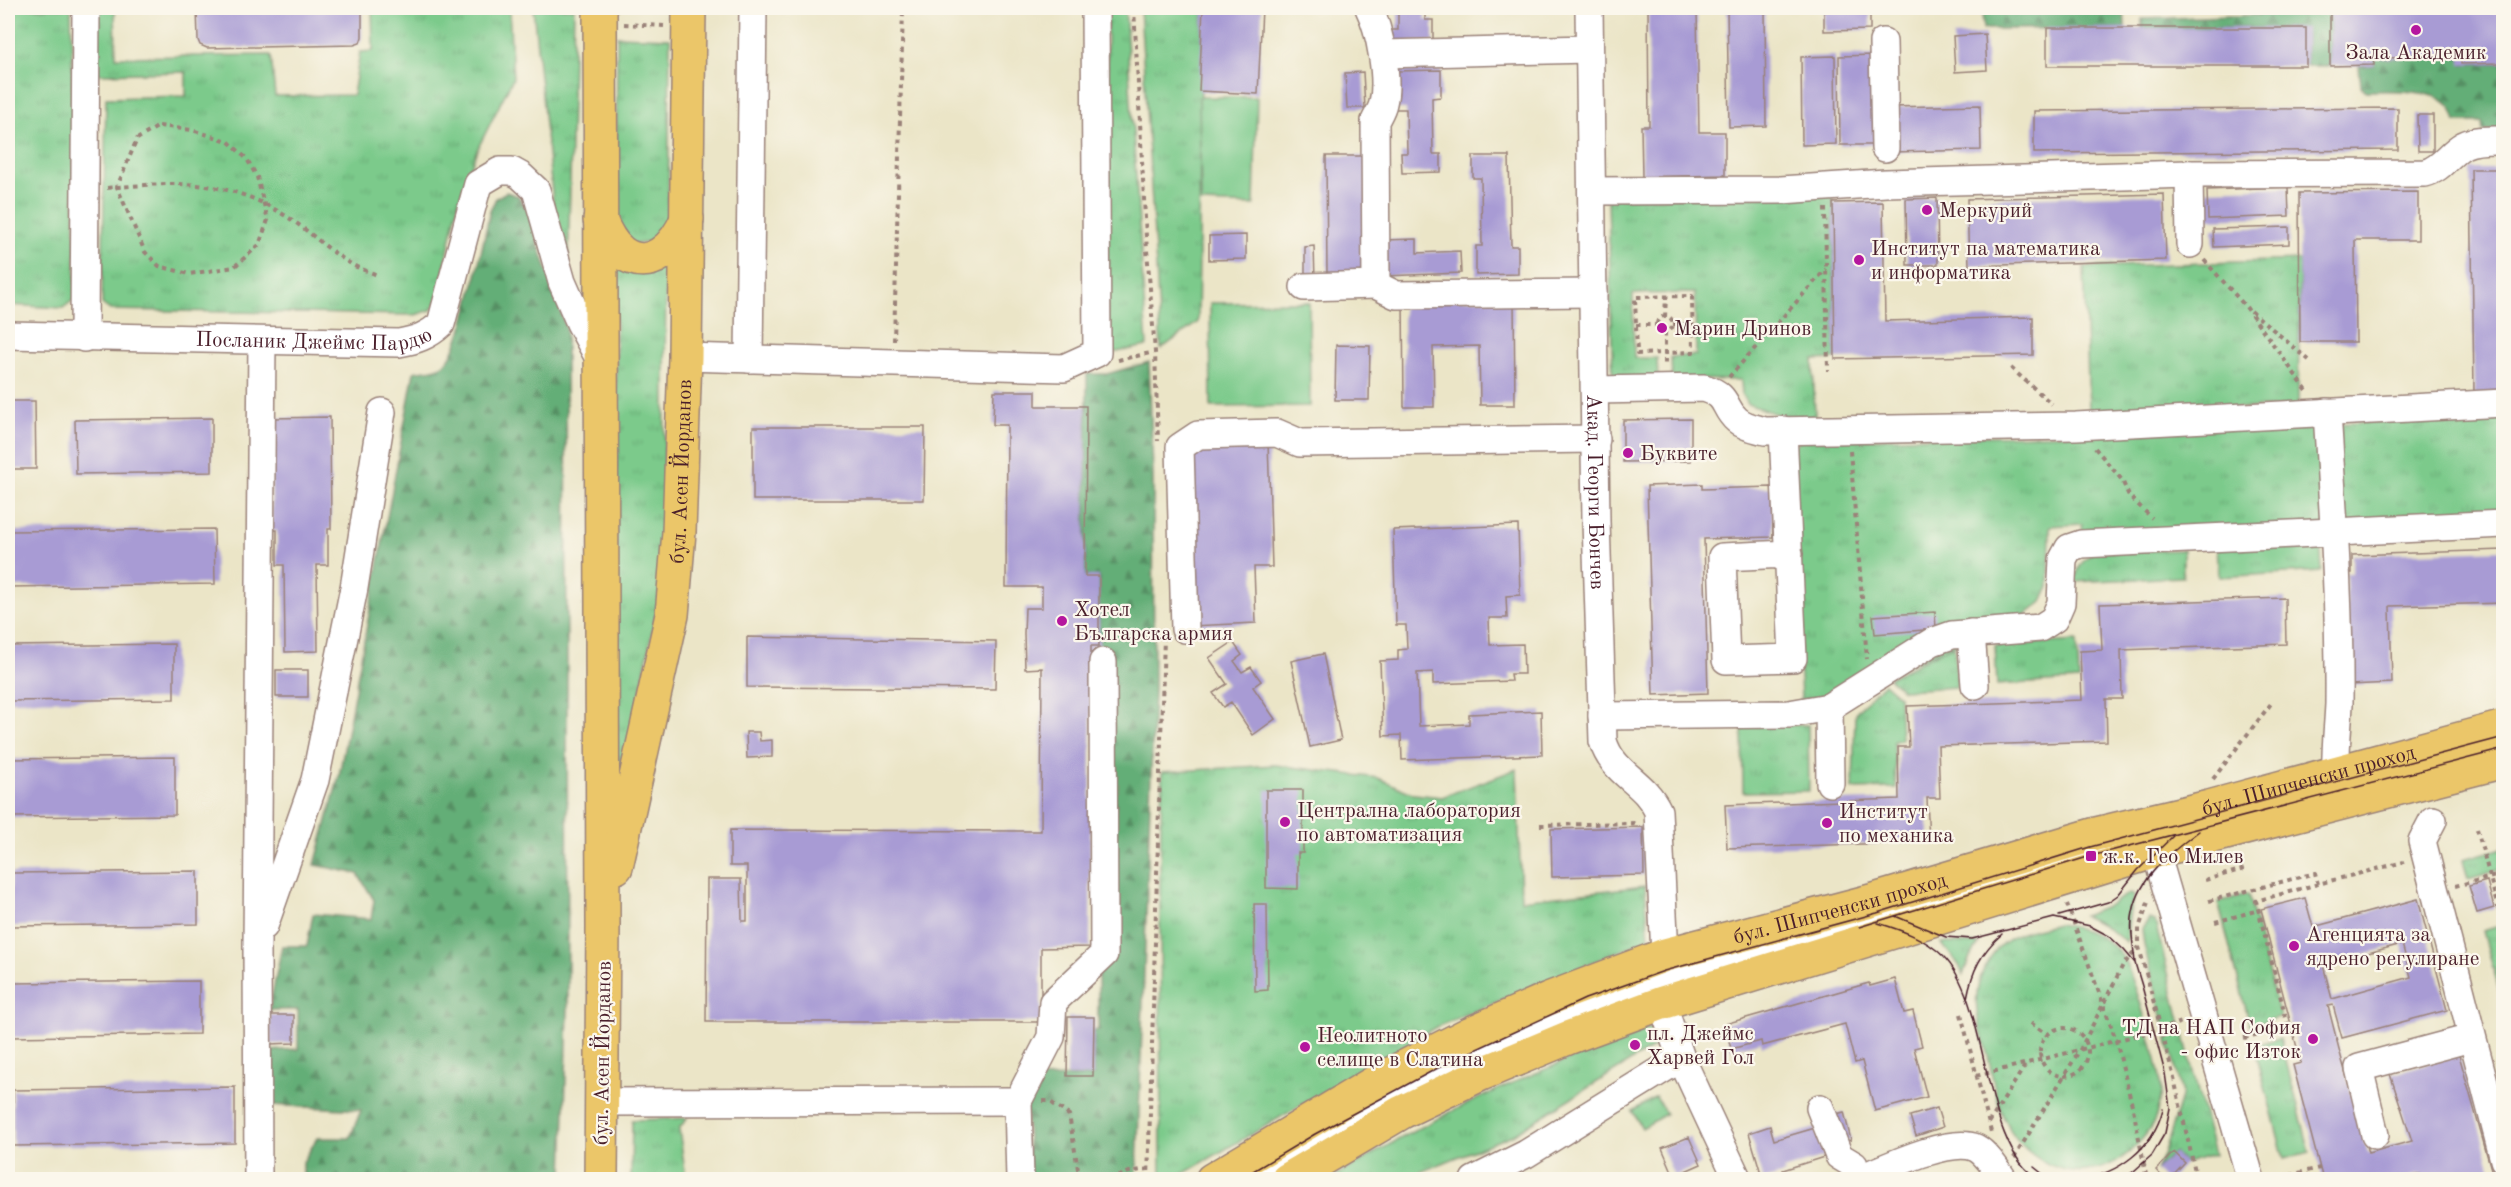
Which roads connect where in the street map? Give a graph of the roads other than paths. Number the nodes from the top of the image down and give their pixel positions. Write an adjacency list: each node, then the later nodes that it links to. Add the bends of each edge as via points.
1 (86, 8): 23 (street)
2 (753, 8): 26 (street)
3 (1095, 8): 26 (street, via 1097,353 1064,368)
4 (1369, 8): 10 (street)
5 (1589, 8): 9 (street, Акад. Георги Бончев)
6 (607, 15): 16 (main road, бул. Асен Йорданов)
7 (680, 17): 15 (main road, бул. Асен Йорданов)
8 (1883, 42): 12 (street)
9 (1589, 50): 10 (street); 14 (street, Акад. Георги Бончев)
10 (1383, 54): 18 (street, via 1383,102 1376,121)
11 (2504, 140): 13 (street, via 2466,144 2434,171 2425,173)
12 (1885, 148)
13 (2188, 174): 14 (street, via 1886,183 1825,189); 17 (street)
14 (1592, 191): 20 (street, Акад. Георги Бончев)
15 (687, 219): 16 (main road, via 670,248 644,259 620,252); 25 (main road, бул. Асен Йорданов)
16 (600, 220): 21 (main road, бул. Асен Йорданов)
17 (2190, 244)
18 (1376, 285): 19 (street); 20 (street, via 1396,296)
19 (1304, 287)
20 (1593, 293): 27 (street, Акад. Георги Бончев)
21 (590, 322): 24 (street, Посланик Джеймс Пардю, via 562,282 536,190 512,171 500,171 478,184 441,324 431,333 399,343); 49 (main road, бул. Асен Йорданов, via 600,360)
22 (8, 334): 23 (street, Посланик Джеймс Пардю)
23 (84, 338): 24 (street, Посланик Джеймс Пардю)
24 (262, 341): 50 (street)
25 (685, 357): 26 (street); 49 (main road, бул. Асен Йорданов, via 672,615)
26 (748, 358)
27 (1595, 390): 31 (street, via 1704,388 1716,392 1736,419 1748,427); 32 (street, Акад. Георги Бончев)
28 (2504, 403): 30 (street)
29 (382, 412): 50 (street, via 354,588 315,780)
30 (2327, 412): 31 (street, via 2076,426); 34 (street)
31 (1783, 430): 35 (street)
32 (1596, 440): 36 (street, via 1300,443 1277,432 1198,435 1180,447); 41 (street, Акад. Георги Бончев)
33 (2504, 524): 34 (street)
34 (2334, 531): 37 (street, via 2081,544 2070,548 2063,558 2061,603 2054,619 2040,628); 44 (street, via 2339,703)
35 (1789, 554): 35 (street, via 1793,658 1726,660 1722,557)
36 (1174, 627)
37 (1971, 633): 39 (street); 40 (street, via 1932,642)
38 (1103, 662): 55 (street, via 1104,954 1053,1002 1052,1036)
39 (1975, 685)
40 (1829, 707): 41 (street, via 1789,714); 46 (street)
41 (1602, 716): 51 (street, Акад. Георги Бончев, via 1607,756 1651,796 1658,811)
42 (2504, 727): 44 (main road, бул. Шипченски проход)
43 (2504, 761): 45 (main road, бул. Шипченски проход)
44 (2336, 773): 48 (main road, бул. Шипченски проход)
45 (2424, 782): 47 (street); 48 (main road, бул. Шипченски проход)
46 (1830, 783)
47 (2433, 820): 53 (street, via 2422,841); 58 (street)
48 (2151, 836): 51 (main road, бул. Шипченски проход, via 2096,834 1871,901); 52 (main road, бул. Шипченски проход); 66 (street, via 1667,974 1531,1028 1361,1112); 71 (street)
49 (603, 927): 56 (main road, бул. Асен Йорданов)
50 (257, 946): 62 (street)
51 (1665, 955): 65 (main road, бул. Шипченски проход, via 1471,1033 1379,1080)
52 (1662, 1003): 54 (street); 67 (main road, бул. Шипченски проход, via 1481,1074 1402,1112)
53 (2470, 1038): 59 (street, via 2359,1068); 60 (street)
54 (1681, 1058): 68 (street, via 1526,1154); 69 (street)
55 (1018, 1101): 56 (street); 64 (street)
56 (601, 1102): 63 (main road, бул. Асен Йорданов)
57 (1820, 1108): 70 (street, via 1839,1156 1854,1165)
58 (2504, 1108)
59 (2375, 1136)
60 (2504, 1160)
61 (2001, 1176): 70 (street, via 1978,1148 1962,1145 1921,1154)
62 (258, 1179)
63 (601, 1179)
64 (1020, 1179)
65 (1212, 1179)
66 (1248, 1179)
67 (1287, 1179)
68 (1474, 1179)
69 (1738, 1179)
70 (1856, 1179)
71 (2251, 1179)

